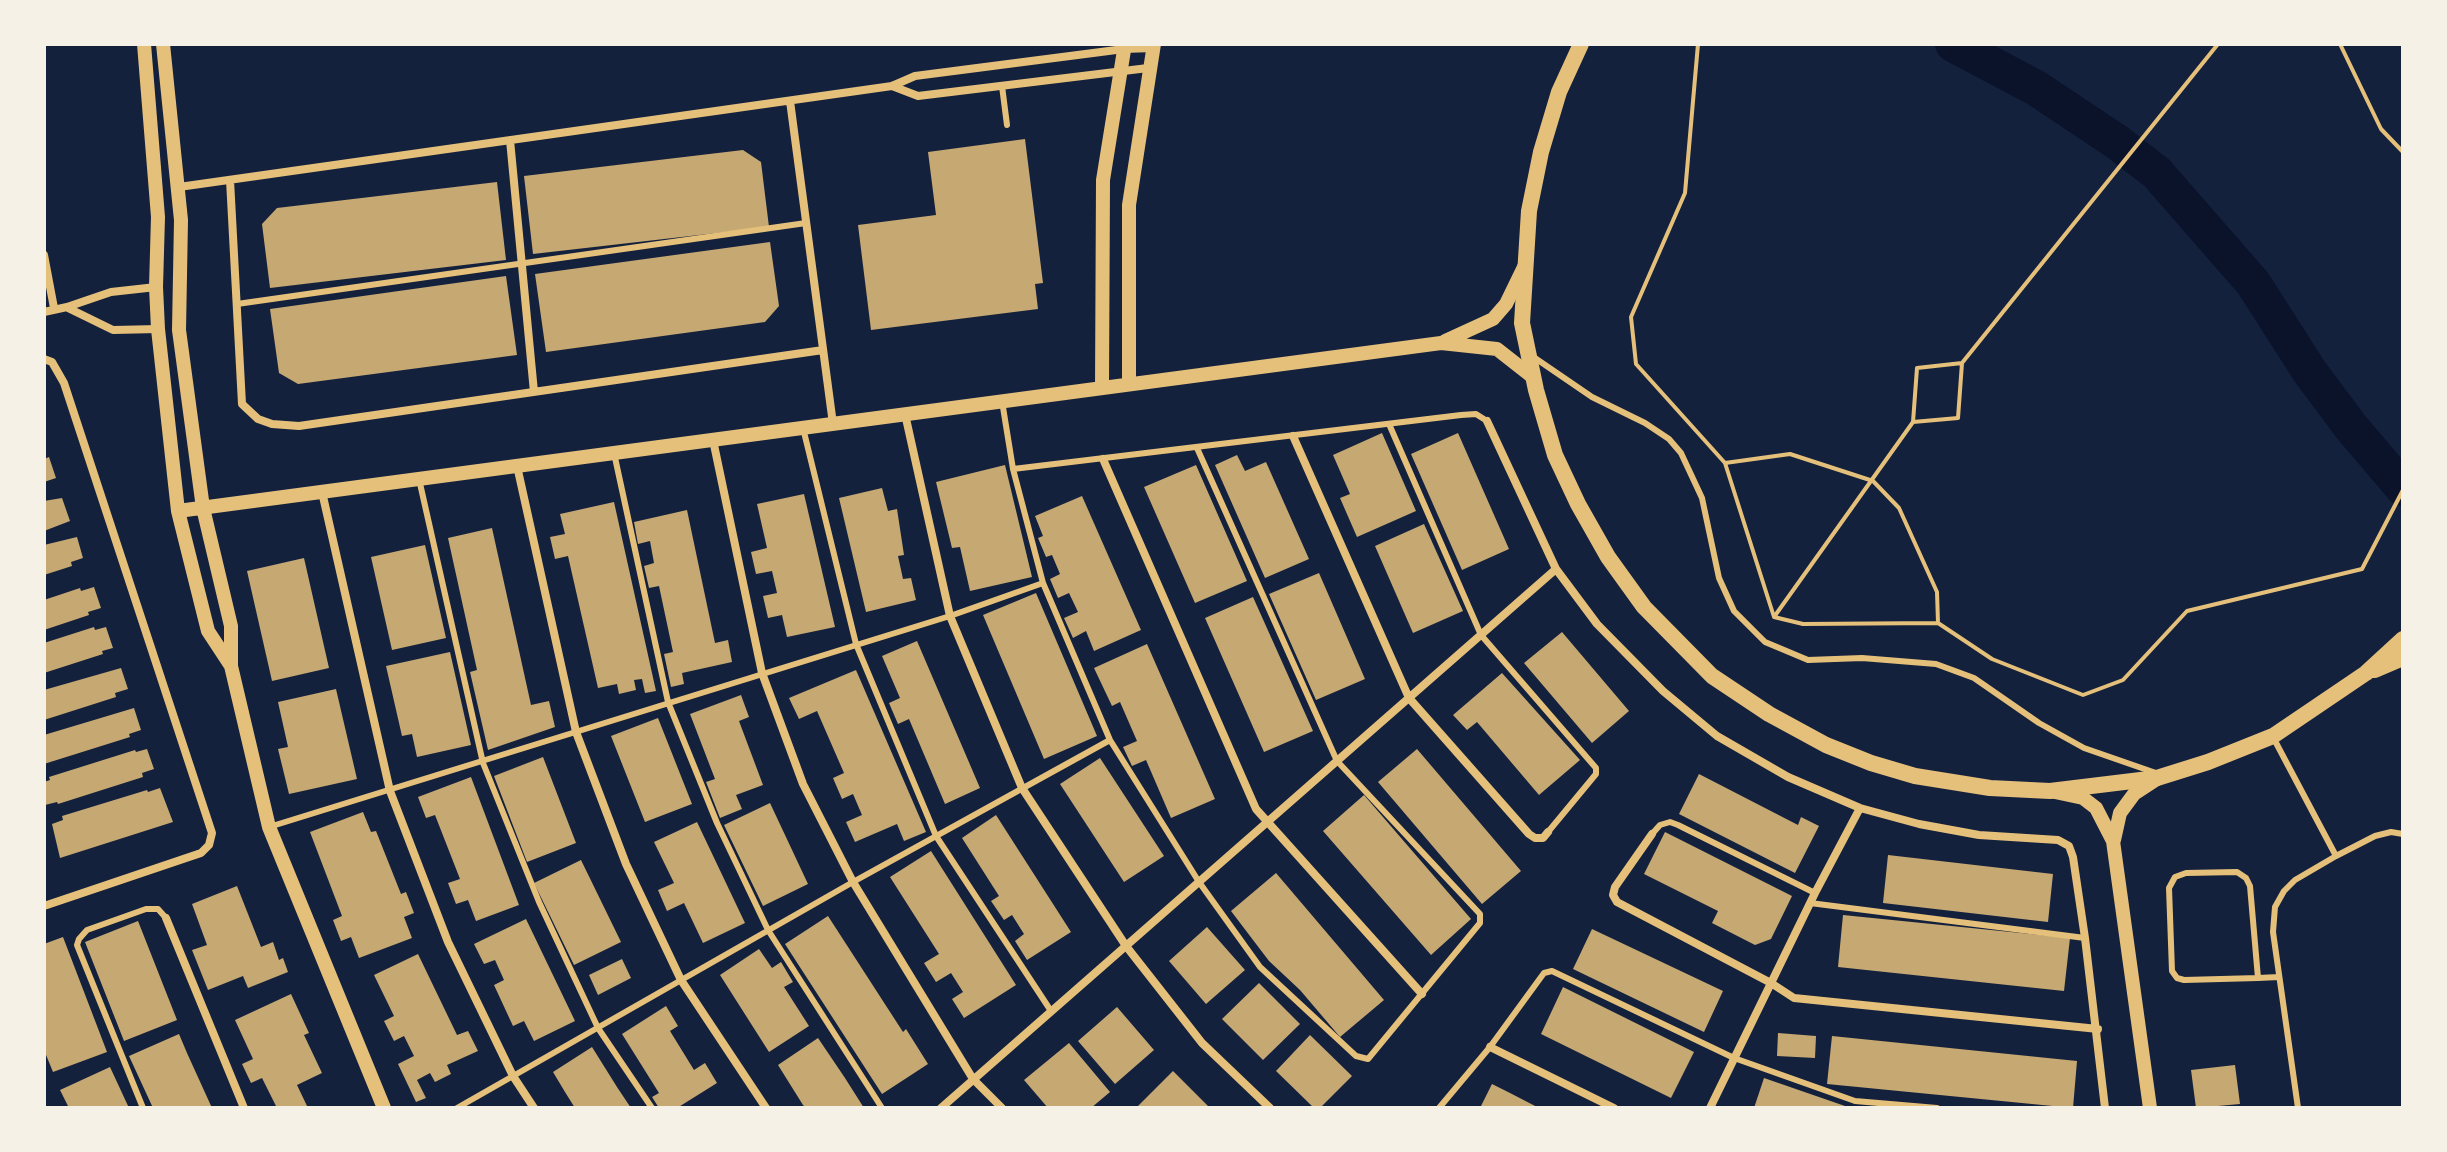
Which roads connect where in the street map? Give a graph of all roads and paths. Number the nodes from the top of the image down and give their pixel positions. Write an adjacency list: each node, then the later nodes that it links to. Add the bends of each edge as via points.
1 (144, 44): 23 (street, via 158,217)
2 (163, 44): 18 (street)
3 (1581, 44): 22 (main road, via 1541,152)
4 (1698, 44): 50 (path, via 1685,193 1631,317 1636,364)
5 (2218, 44): 33 (path)
6 (2340, 44): 16 (path, via 2381,129)
7 (1124, 46): 8 (street); 10 (street); 11 (street, via 915,76)
8 (1153, 46): 9 (street)
9 (1148, 68): 10 (street); 35 (street, via 1129,205)
10 (1119, 72): 12 (street); 36 (street, via 1103,180)
11 (892, 86): 12 (street, via 918,96); 13 (street)
12 (1002, 86): 14 (lane)
13 (790, 101): 15 (street); 19 (street)
14 (1007, 125)
15 (510, 140): 17 (street); 21 (street)
16 (2403, 152)
17 (230, 180): 18 (street); 24 (street)
18 (179, 187): 57 (street, via 179,330)
19 (806, 223): 21 (lane); 30 (street)
20 (44, 255): 26 (street)
21 (522, 263): 24 (lane); 37 (street)
22 (1524, 267): 29 (street, via 1493,319); 31 (main road, via 1522,323)
23 (156, 287): 25 (street, via 111,292); 28 (street)
24 (237, 304): 37 (street, via 242,404 258,419 299,426)
25 (67, 307): 26 (street); 28 (street, via 113,330)
26 (54, 308): 27 (street)
27 (44, 312)
28 (158, 329): 58 (street)
29 (1441, 343): 34 (street, via 1497,349); 35 (street)
30 (823, 350): 37 (street); 42 (street)
31 (1529, 354): 34 (main road); 78 (lane, via 1592,397 1645,423 1681,453 1702,498 1719,578 1734,611 1765,642 1808,660 1936,664 1974,678 2084,748)
32 (48, 360): 94 (street, via 64,383 212,833 201,853)
33 (1962, 363): 41 (path, via 1917,368); 41 (path, via 1958,418)
34 (1534, 378): 81 (main road, via 1555,455 1608,557 1644,607 1712,676 1769,714 1871,763 1990,788)
35 (1129, 384): 36 (street)
36 (1102, 388): 38 (street)
37 (534, 392)
38 (1002, 401): 39 (street); 52 (lane)
39 (905, 414): 42 (street); 61 (street)
40 (1487, 421): 43 (lane, via 1476,414); 59 (street)
41 (1913, 422): 54 (path)
42 (833, 424): 44 (street)
43 (1389, 424): 45 (lane); 64 (lane)
44 (803, 428): 46 (street); 66 (lane)
45 (1293, 436): 47 (lane); 71 (street)
46 (713, 440): 48 (street); 69 (street)
47 (1197, 448): 49 (lane); 76 (lane)
48 (614, 453): 51 (street); 72 (lane)
49 (1103, 459): 52 (lane); 83 (street, via 1256,809)
50 (1725, 463): 54 (path, via 1790,454); 62 (path)
51 (517, 466): 53 (street); 73 (street)
52 (1013, 469): 60 (lane)
53 (419, 479): 56 (street); 77 (lane)
54 (1873, 481): 62 (path); 63 (path, via 1906,522 1937,592)
55 (2403, 490): 63 (path, via 2362,569 2187,611 2123,680 2083,695 1992,659)
56 (322, 492): 57 (street); 80 (street)
57 (203, 508): 58 (street); 68 (street, via 231,626)
58 (178, 511): 68 (street, via 208,631)
59 (1556, 569): 64 (street); 82 (street, via 1597,624 1717,736 1788,777)
60 (1043, 583): 61 (lane); 75 (lane)
61 (950, 616): 66 (lane); 79 (street)
62 (1774, 617): 63 (path, via 1803,624)
63 (1938, 623)
64 (1481, 635): 71 (street); 85 (lane, via 1596,768)
65 (2403, 639): 70 (main road)
66 (856, 644): 69 (lane); 88 (lane)
67 (2403, 658): 70 (main road)
68 (231, 666): 84 (street)
69 (762, 673): 72 (lane); 91 (street, via 803,784)
70 (2366, 673): 74 (main road)
71 (1409, 698): 76 (street); 85 (street, via 1529,834 1543,838)
72 (668, 702): 73 (lane); 97 (lane)
73 (576, 732): 77 (lane); 102 (street, via 626,864)
74 (2273, 736): 78 (main road); 90 (lane)
75 (1110, 740): 79 (lane); 92 (lane)
76 (1337, 761): 83 (street); 104 (lane, via 1480,914 1480,923)
77 (483, 763): 80 (lane); 106 (lane)
78 (2161, 777): 81 (main road); 89 (street, via 2134,794 2120,813)
79 (1022, 788): 88 (lane); 99 (street)
80 (390, 791): 84 (lane); 110 (street, via 448,942)
81 (2050, 791): 89 (street, via 2083,798 2096,808)
82 (1860, 808): 93 (street); 98 (street, via 1979,835 2058,840 2069,846)
83 (1269, 821): 92 (street); 104 (street)
84 (269, 827): 112 (street)
85 (1548, 832)
86 (1652, 834): 93 (lane, via 1670,822); 103 (street, via 1615,887 1617,902)
87 (2403, 834): 90 (lane, via 2375,836)
88 (936, 836): 91 (lane); 105 (lane)
89 (2113, 841): 128 (street)
90 (2336, 856): 100 (lane, via 2295,880 2275,907)
91 (853, 882): 97 (lane); 111 (street)
92 (1199, 882): 99 (street); 104 (lane, via 1260,967 1361,1059 1373,1056)
93 (1815, 893): 95 (street)
94 (45, 902)
95 (1810, 903): 98 (lane); 103 (street)
96 (166, 918): 113 (lane, via 158,909 146,909 87,930 77,945); 114 (street)
97 (768, 930): 102 (lane); 119 (lane)
98 (2085, 938): 107 (street)
99 (1126, 946): 105 (street); 122 (street, via 1202,1043)
100 (2279, 977): 101 (lane); 129 (lane)
101 (2258, 978): 101 (lane, via 2177,978 2172,971 2169,888 2175,877 2237,872 2246,878)
102 (681, 980): 106 (lane); 118 (street)
103 (1771, 983): 107 (street, via 1799,1000); 109 (street)
104 (1422, 994)
105 (1051, 1011): 111 (street)
106 (598, 1028): 110 (lane); 117 (lane)
107 (2098, 1029): 127 (street)
108 (1490, 1047): 109 (lane, via 1539,979 1552,971); 123 (lane); 124 (street)
109 (1734, 1058): 125 (street); 126 (lane, via 1855,1101)
110 (513, 1076): 115 (lane); 116 (street)
111 (973, 1079): 120 (street); 121 (street)
112 (380, 1107)
113 (143, 1108)
114 (244, 1108)
115 (457, 1108)
116 (534, 1108)
117 (652, 1108)
118 (766, 1108)
119 (882, 1108)
120 (941, 1108)
121 (1002, 1108)
122 (1270, 1108)
123 (1439, 1108)
124 (1614, 1108)
125 (1710, 1108)
126 (1937, 1108)
127 (2105, 1108)
128 (2150, 1108)
129 (2298, 1108)

